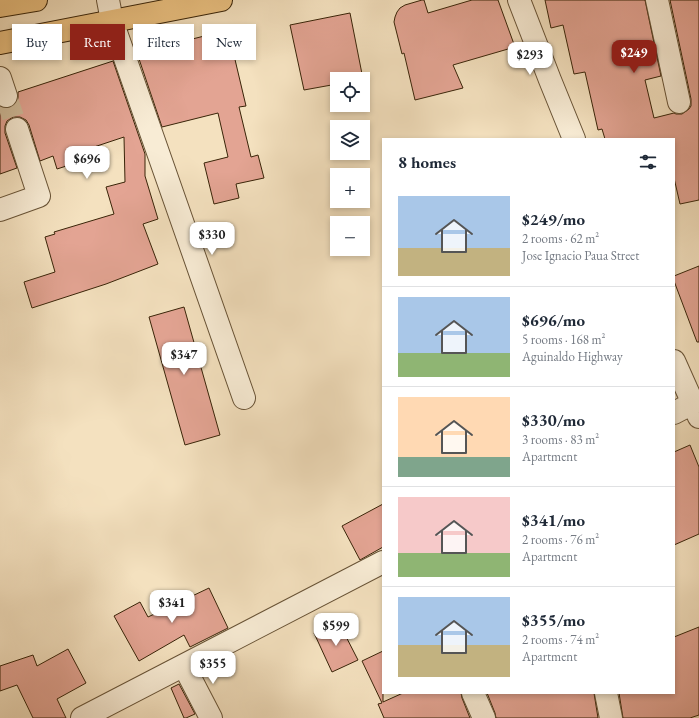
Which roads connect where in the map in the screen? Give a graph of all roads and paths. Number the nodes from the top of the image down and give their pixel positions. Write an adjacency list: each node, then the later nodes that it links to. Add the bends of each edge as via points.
1 (36, 0): 6 (highway)
2 (108, 0): 7 (street)
3 (222, 0): 7 (highway)
4 (519, 0): 11 (street)
5 (657, 0): 9 (street)
6 (0, 6)
7 (112, 21): 8 (highway); 14 (street)
8 (0, 43)
9 (679, 102)
10 (17, 129): 12 (street, via 39,196)
11 (574, 138)
12 (0, 210)
13 (675, 363): 15 (street)
14 (244, 398)
15 (696, 410): 16 (street)
16 (675, 413)
17 (382, 563): 18 (street)
18 (184, 666): 21 (street); 22 (street)
19 (473, 694): 23 (street)
20 (606, 694): 24 (street)
21 (82, 718)
22 (210, 718)
23 (484, 718)
24 (611, 718)

